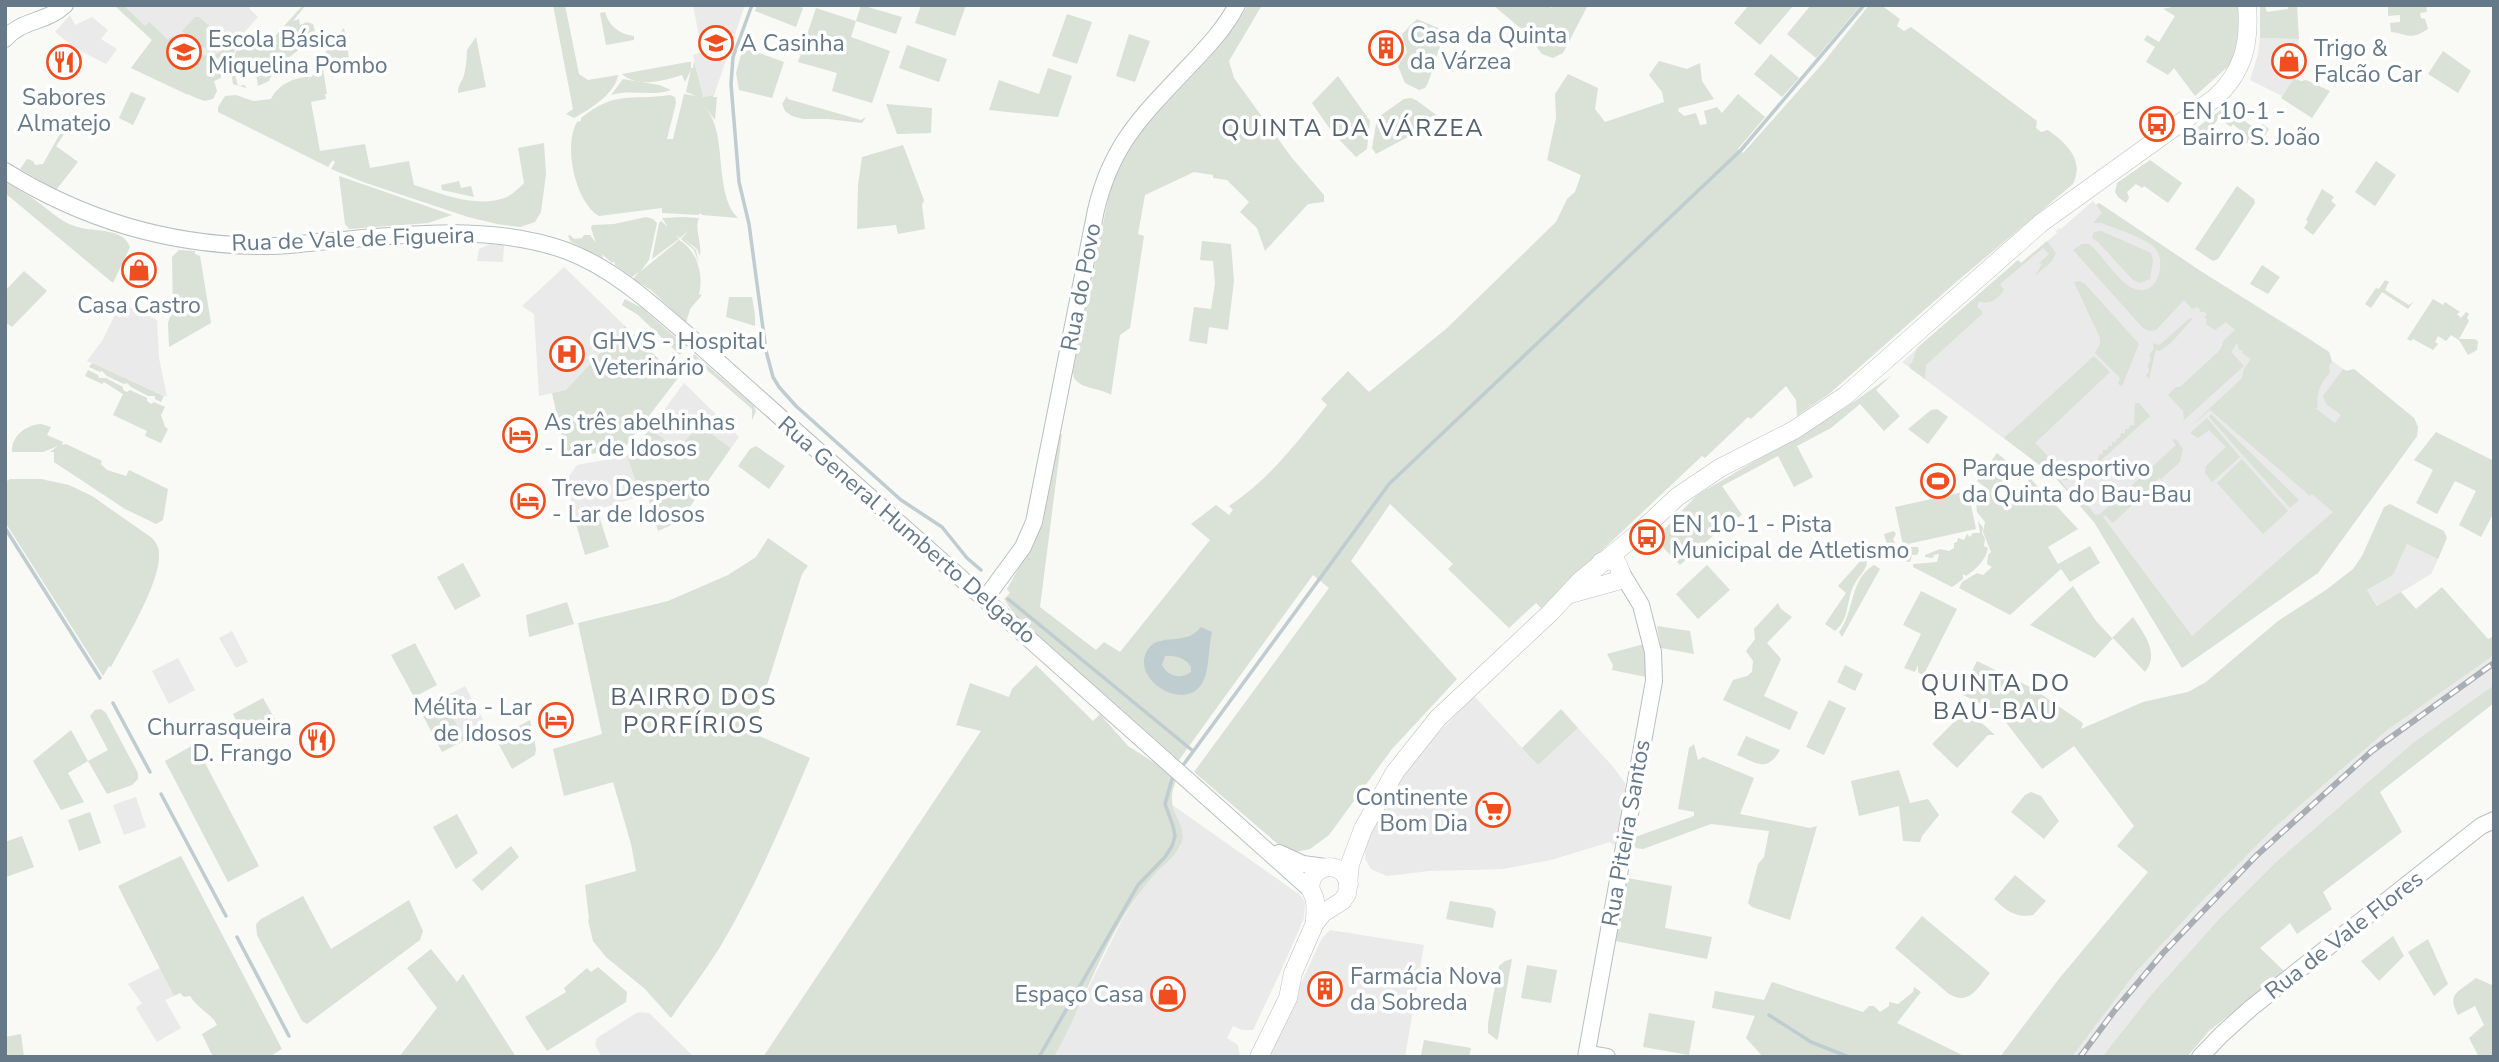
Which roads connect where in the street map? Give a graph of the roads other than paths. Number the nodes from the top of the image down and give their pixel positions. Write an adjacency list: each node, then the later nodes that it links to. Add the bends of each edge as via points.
1 (65, 5): 4 (main road)
2 (1237, 5): 11 (main road, Rua do Povo, via 1215,38 1144,115 1112,160 1096,210 1034,523 1023,547)
3 (2247, 5): 7 (main road, via 2244,59 2215,98 2049,216 1845,396 1794,430 1698,481)
4 (5, 38)
5 (5, 171): 6 (main road, Rua de Vale de Figueira, via 89,215 159,236 201,242 273,246 458,233)
6 (546, 245): 11 (main road, Rua General Humberto Delgado, via 596,265 647,300)
7 (1640, 531): 8 (main road); 9 (main road)
8 (1600, 563): 9 (main road, via 1597,576); 10 (main road)
9 (1615, 578): 10 (main road); 21 (main road, Rua Piteira Santos, via 1642,610 1653,652 1652,693)
10 (1569, 594): 13 (main road, via 1422,736 1395,772)
11 (985, 599): 14 (main road, Rua General Humberto Delgado)
12 (2494, 820): 23 (main road, Rua de Vale Flores, via 2251,1008)
13 (1363, 829): 15 (main road); 16 (main road, via 1350,864)
14 (1253, 837): 15 (main road, Rua General Humberto Delgado, via 1303,864); 17 (main road, Rua General Humberto Delgado)
15 (1328, 867): 16 (main road, via 1344,873); 17 (main road, via 1312,878)
16 (1349, 884): 17 (main road, via 1342,901)
17 (1319, 898): 18 (main road, via 1315,923)
18 (1293, 973): 19 (main road, via 1282,986); 20 (main road, via 1288,998)
19 (1251, 1057)
20 (1259, 1057)
21 (1586, 1057): 22 (main road)
22 (1606, 1057)
23 (2200, 1057)

